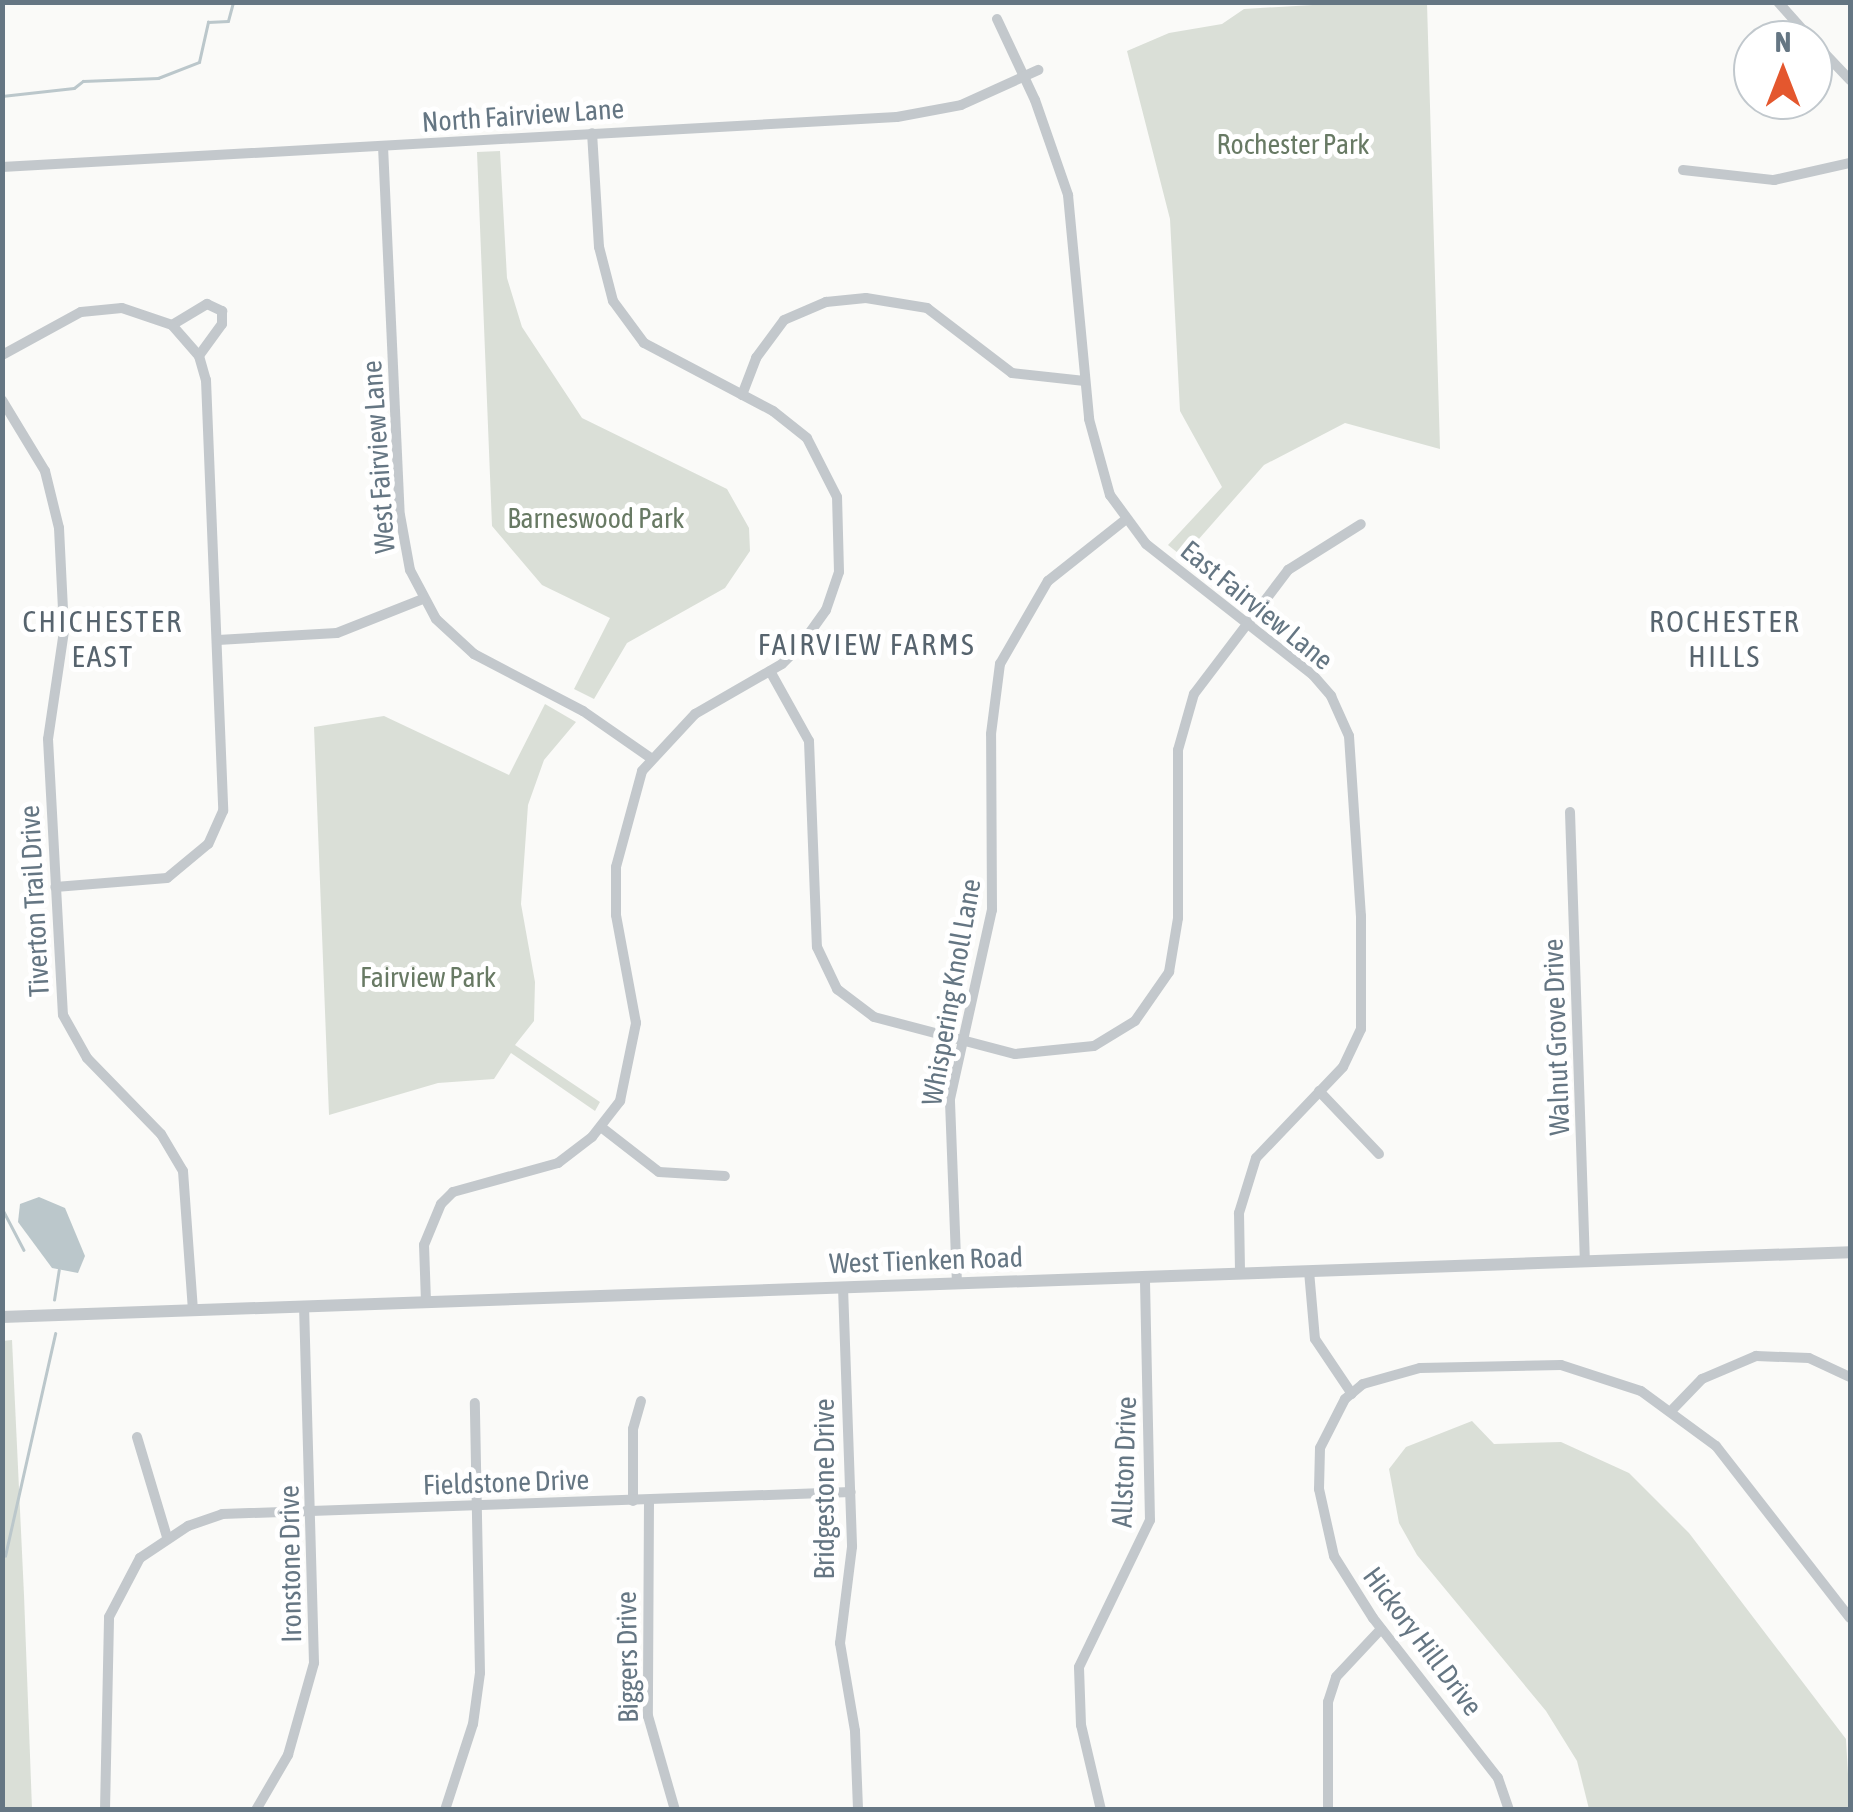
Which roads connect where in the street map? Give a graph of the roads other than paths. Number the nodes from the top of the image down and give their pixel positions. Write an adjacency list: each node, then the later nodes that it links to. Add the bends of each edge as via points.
1 (997, 19): 4 (street, East Fairview Lane)
2 (1833, 62): 5 (street)
3 (1038, 70): 4 (street, North Fairview Lane)
4 (1024, 77): 6 (street, North Fairview Lane, via 961,105 897,117); 14 (street, East Fairview Lane, via 1068,195)
5 (1850, 80)
6 (592, 132): 7 (street, North Fairview Lane); 15 (street, via 598,247 613,302 644,343)
7 (383, 146): 9 (street, North Fairview Lane); 19 (street, West Fairview Lane, via 402,542)
8 (1850, 163): 10 (street, via 1774,180)
9 (2, 166)
10 (1683, 170)
11 (172, 325): 12 (street, via 122,308 81,312); 13 (street); 13 (street, via 207,304 222,311 222,324)
12 (2, 355)
13 (199, 356): 21 (street, via 213,458)
14 (1085, 381): 15 (street, via 1012,372 927,308 866,298 826,302 784,320 756,358); 17 (street, East Fairview Lane, via 1098,460)
15 (742, 395): 22 (street, via 807,438 830,477 840,517 839,572 826,610 801,645)
16 (2, 400): 25 (street, Tiverton Trail Drive, via 45,472 59,528 64,632 48,739)
17 (1126, 520): 20 (street, East Fairview Lane); 26 (street, Whispering Knoll Lane, via 1048,581 1000,664 991,734 992,910)
18 (1360, 524): 20 (street, via 1302,558)
19 (423, 599): 21 (street, via 337,633); 23 (street, West Fairview Lane, via 474,654 583,711)
20 (1244, 623): 26 (street, via 1194,694 1184,722 1174,792 1178,918 1159,993 1135,1021 1094,1046 1039,1056); 27 (street, East Fairview Lane, via 1313,676 1331,696 1349,736 1363,1008 1353,1048)
21 (218, 640): 25 (street, via 224,791 208,844 167,878)
22 (770, 671): 23 (street, via 695,714); 26 (street, via 808,741 812,900 825,970 836,989 874,1017)
23 (652, 759): 28 (street, via 632,794 616,866 616,915 636,1024 633,1054 620,1101)
24 (1570, 812): 32 (street, Walnut Grove Drive)
25 (55, 887): 40 (street, Tiverton Trail Drive, via 69,1034 161,1134 184,1172)
26 (960, 1039): 36 (street, Whispering Knoll Lane, via 950,1099)
27 (1319, 1090): 29 (street); 34 (street, East Fairview Lane, via 1256,1158 1239,1213)
28 (601, 1128): 30 (street, via 659,1172); 38 (street, via 542,1172 453,1192 433,1217 424,1245)
29 (1379, 1154)
30 (725, 1176)
31 (1850, 1252): 32 (street, West Tienken Road)
32 (1586, 1262): 33 (street, West Tienken Road)
33 (1309, 1271): 34 (street, West Tienken Road); 43 (street, via 1316,1339)
34 (1240, 1274): 35 (street, West Tienken Road)
35 (1145, 1277): 36 (street, West Tienken Road); 61 (street, Allston Drive, via 1150,1520 1141,1550 1098,1619 1079,1666 1081,1725)
36 (957, 1284): 37 (street, West Tienken Road)
37 (843, 1288): 38 (street, West Tienken Road); 48 (street, Bridgestone Drive)
38 (426, 1302): 39 (street, West Tienken Road)
39 (304, 1306): 40 (street, West Tienken Road); 52 (street, Ironstone Drive)
40 (192, 1310): 41 (street, West Tienken Road)
41 (2, 1317)
42 (1850, 1376): 46 (street, via 1809,1358 1756,1356 1702,1380)
43 (1352, 1394): 46 (street, via 1399,1370 1561,1366 1620,1382); 55 (street, Hickory Hill Drive, via 1320,1448 1319,1489 1334,1556)
44 (641, 1401): 50 (street, via 632,1440)
45 (476, 1402): 51 (street)
46 (1673, 1409): 54 (street, via 1716,1446)
47 (138, 1437): 53 (street)
48 (851, 1492): 49 (street, Fieldstone Drive); 60 (street, Bridgestone Drive, via 852,1547 840,1642 855,1732)
49 (649, 1500): 50 (street, Fieldstone Drive); 59 (street, Biggers Drive, via 648,1716)
50 (634, 1501): 51 (street, Fieldstone Drive)
51 (478, 1506): 52 (street, Fieldstone Drive); 58 (street, via 480,1674 474,1724)
52 (313, 1512): 53 (street, Fieldstone Drive, via 222,1514); 57 (street, Ironstone Drive, via 314,1663 288,1755)
53 (167, 1537): 56 (street, via 140,1558 109,1616)
54 (1850, 1618)
55 (1381, 1628): 62 (street, via 1336,1677 1328,1702); 63 (street, Hickory Hill Drive, via 1498,1778)
56 (105, 1810)
57 (256, 1810)
58 (444, 1810)
59 (675, 1810)
60 (858, 1810)
61 (1101, 1810)
62 (1328, 1810)
63 (1509, 1810)

